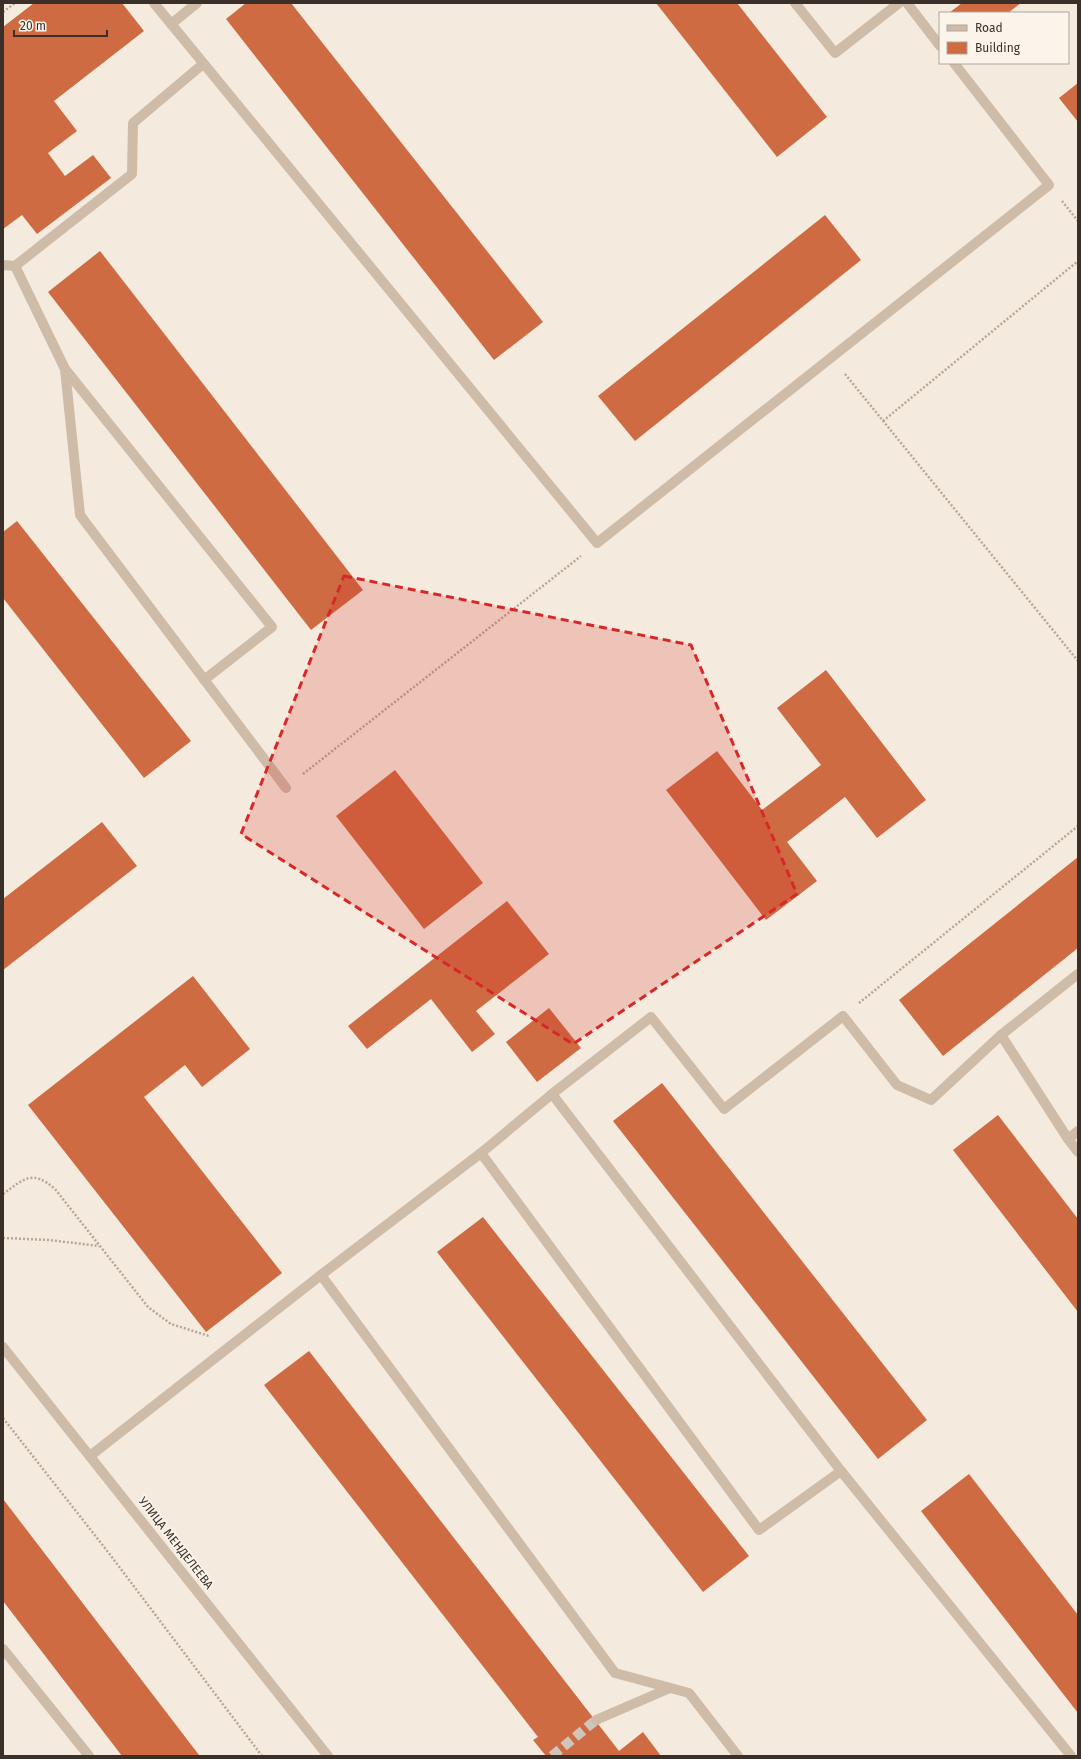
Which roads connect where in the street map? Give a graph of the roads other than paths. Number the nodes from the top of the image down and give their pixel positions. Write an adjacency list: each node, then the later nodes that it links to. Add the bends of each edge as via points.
1 (154, 3): 6 (street)
2 (197, 3): 6 (street)
3 (795, 3): 4 (street, via 835,53)
4 (899, 3)
5 (907, 3): 7 (street)
6 (171, 24): 8 (street)
7 (939, 45)
8 (203, 64): 9 (street, via 597,543 1049,185); 11 (street, via 133,123 132,174)
9 (955, 64)
10 (3, 265): 11 (street)
11 (15, 266): 12 (street)
12 (65, 369): 13 (street, via 80,515); 13 (street, via 272,627)
13 (204, 680): 14 (street)
14 (286, 788)
15 (1078, 974): 16 (street)
16 (1001, 1034): 17 (street, via 931,1100 897,1085 843,1016 724,1109 651,1017); 19 (street)
17 (552, 1094): 21 (street); 25 (street)
18 (1078, 1131): 19 (street)
19 (1068, 1139): 20 (street)
20 (1078, 1152)
21 (481, 1153): 22 (street); 25 (street, via 759,1530)
22 (321, 1275): 24 (street); 27 (street, via 615,1674)
23 (3, 1347): 24 (street, УЛИЦА МЕНДЕЛЕЕВА)
24 (90, 1456): 30 (street, УЛИЦА МЕНДЕЛЕЕВА)
25 (841, 1471): 32 (street)
26 (3, 1649): 29 (street)
27 (670, 1688): 28 (street); 31 (street, via 689,1693)
28 (596, 1720)
29 (89, 1756)
30 (328, 1756)
31 (738, 1756)
32 (1071, 1756)

